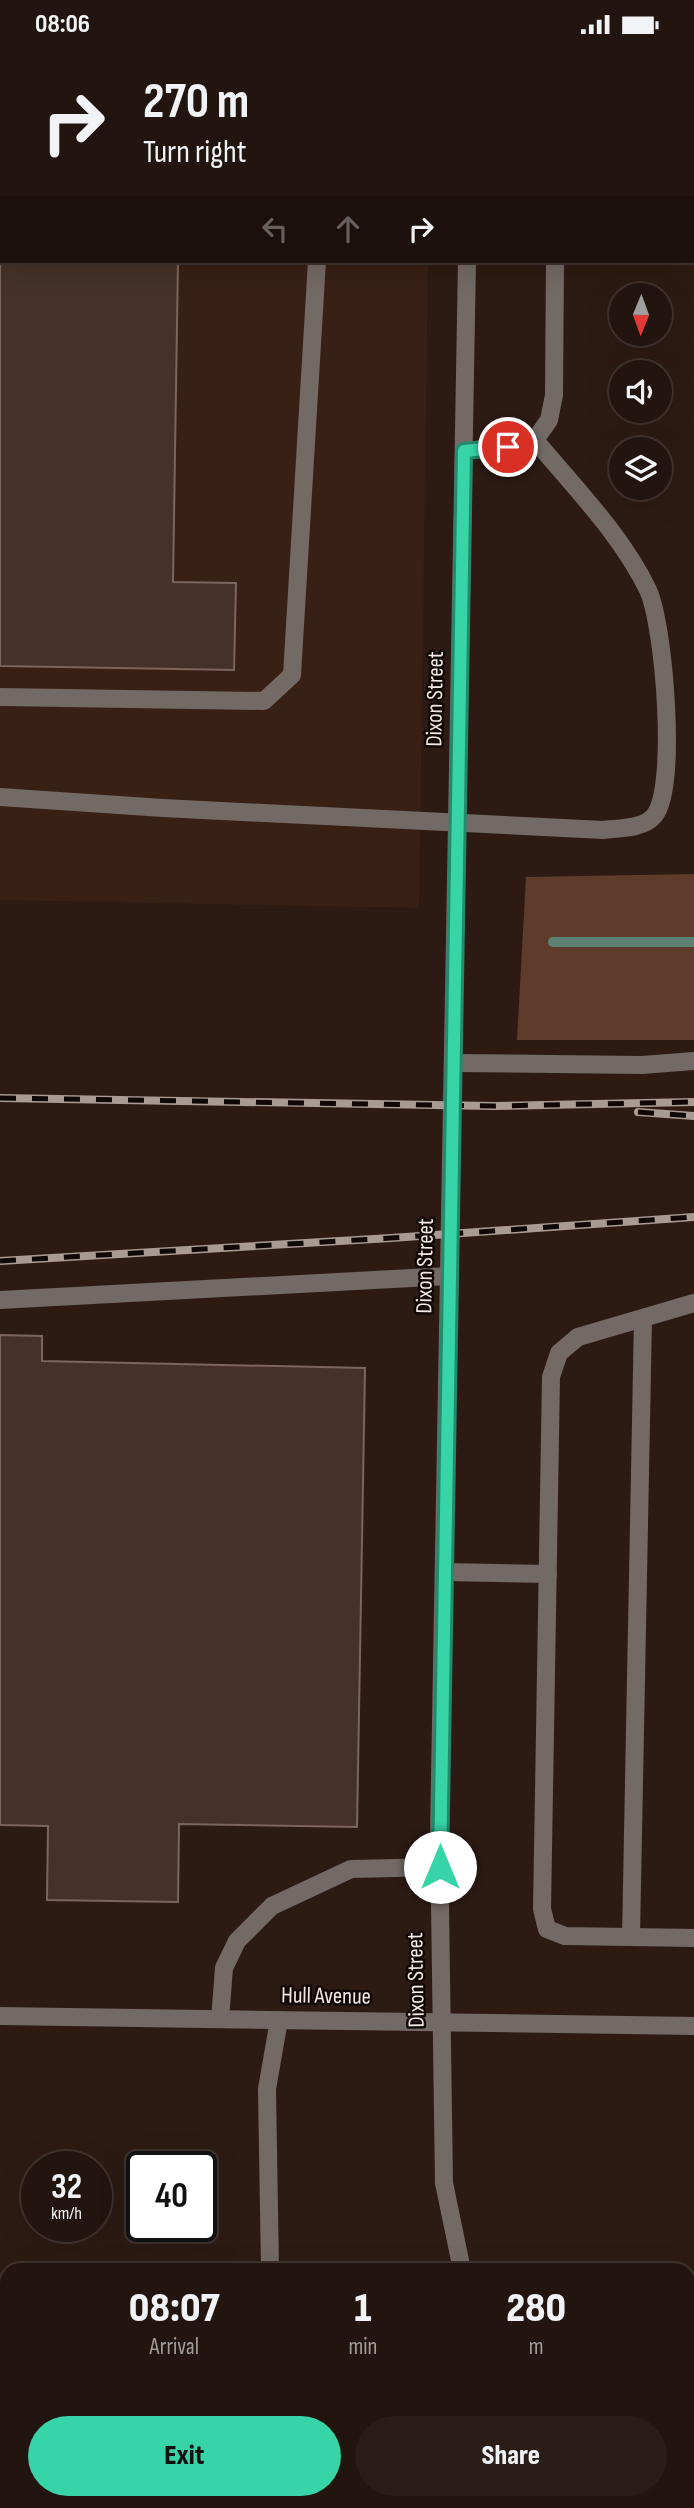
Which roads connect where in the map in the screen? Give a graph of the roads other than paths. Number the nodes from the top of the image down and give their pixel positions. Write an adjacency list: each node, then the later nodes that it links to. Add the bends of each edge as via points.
1 (317, 263): 6 (street, via 292,675 264,701)
2 (467, 263): 5 (street, Dixon Street)
3 (555, 263): 4 (street, via 554,395 549,420)
4 (535, 440): 5 (street); 8 (street, via 625,550 649,592 661,640 665,690 662,801 653,818 634,827 603,830)
5 (464, 451): 8 (street, Dixon Street)
6 (0, 697)
7 (0, 797): 8 (street)
8 (457, 823): 10 (street, Dixon Street)
9 (694, 1061): 10 (street, via 642,1065)
10 (453, 1063): 11 (street, Dixon Street)
11 (449, 1276): 12 (street); 15 (street, Dixon Street)
12 (0, 1300)
13 (694, 1303): 14 (street)
14 (643, 1318): 16 (street, via 578,1337 559,1353 551,1377); 18 (street)
15 (444, 1572): 16 (street); 17 (street, Dixon Street)
16 (548, 1574): 18 (street, via 542,1909 547,1929 565,1936)
17 (440, 1867): 21 (street, via 351,1869 272,1906 237,1941 224,1968); 23 (street, Dixon Street)
18 (631, 1937): 19 (street)
19 (694, 1938)
20 (0, 2017): 21 (street, Hull Avenue)
21 (220, 2019): 22 (street, Hull Avenue)
22 (279, 2020): 23 (street, Hull Avenue); 25 (street, via 267,2089)
23 (441, 2022): 24 (street, Hull Avenue); 26 (street, Dixon Street, via 444,2183)
24 (694, 2026)
25 (270, 2263)
26 (461, 2263)

